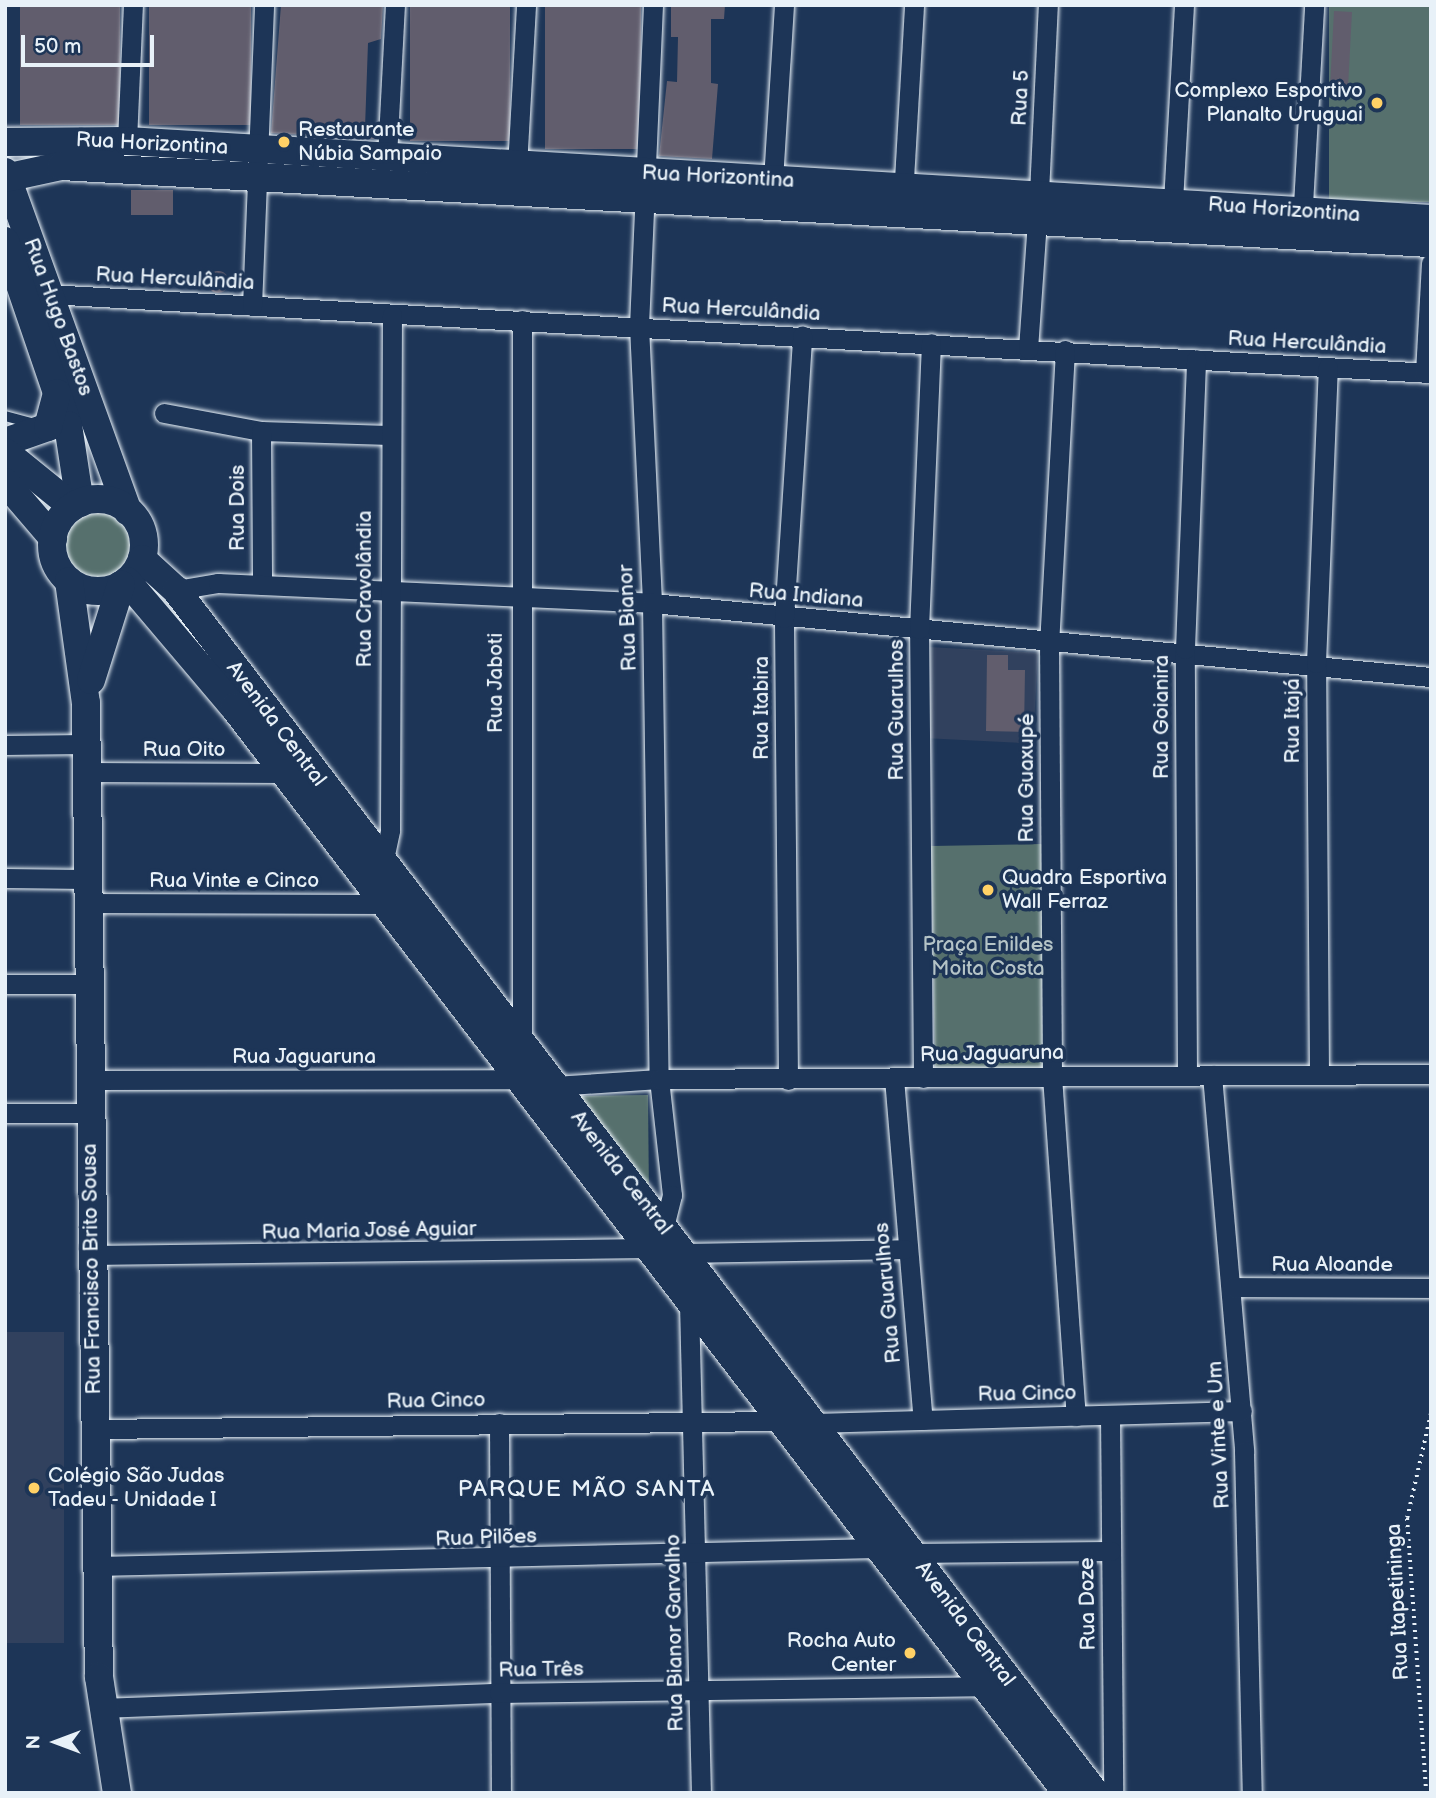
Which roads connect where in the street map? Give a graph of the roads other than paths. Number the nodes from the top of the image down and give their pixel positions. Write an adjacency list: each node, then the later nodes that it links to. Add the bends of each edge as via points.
1 (134, 5): 11 (street)
2 (264, 5): 14 (street)
3 (395, 5): 13 (street)
4 (526, 5): 15 (street)
5 (653, 5): 18 (street, Rua Bianor)
6 (784, 5): 17 (street)
7 (914, 5): 19 (street)
8 (1048, 5): 21 (street, Rua 5)
9 (1184, 5): 20 (street)
10 (1314, 5): 23 (street)
11 (127, 141): 12 (street, Rua Horizontina); 14 (street, Rua Horizontina)
12 (5, 142)
13 (387, 157): 14 (street, Rua Horizontina); 15 (street, Rua Horizontina)
14 (255, 163): 16 (street, Rua Horizontina, via 61,166); 18 (street, Rua Horizontina); 28 (street)
15 (517, 167): 18 (street, Rua Horizontina)
16 (6, 176): 27 (street, Rua Hugo Bastos)
17 (773, 180): 18 (street, Rua Horizontina); 19 (street, Rua Horizontina)
18 (642, 186): 19 (street, Rua Horizontina); 31 (street, Rua Bianor)
19 (903, 199): 21 (street, Rua Horizontina)
20 (1173, 202): 21 (street, Rua Horizontina); 23 (street, Rua Horizontina)
21 (1038, 207): 23 (street, Rua Horizontina); 34 (street, Rua 5)
22 (1431, 219): 23 (street, Rua Horizontina)
23 (1303, 223): 25 (street, Rua Horizontina)
24 (5, 241): 39 (street)
25 (1431, 243)
26 (1431, 263): 38 (street)
27 (48, 295): 28 (street, Rua Herculândia); 49 (street, Rua Hugo Bastos)
28 (251, 306): 29 (street, Rua Herculândia)
29 (392, 315): 30 (street, Rua Herculândia); 44 (street, Rua Cravolândia)
30 (522, 320): 31 (street, Rua Herculândia); 56 (street, Rua Jaboti)
31 (639, 327): 32 (street, Rua Herculândia); 57 (street, Rua Bianor)
32 (802, 337): 33 (street, Rua Herculândia); 58 (street, Rua Itabira)
33 (931, 343): 34 (street, Rua Herculândia); 59 (street, Rua Guarulhos)
34 (1028, 349): 35 (street, Rua Herculândia)
35 (1065, 350): 36 (street, Rua Herculândia); 60 (street, Rua Guaxupé)
36 (1196, 359): 37 (street, Rua Herculândia); 61 (street, Rua Goianira)
37 (1328, 367): 38 (street, Rua Herculândia); 62 (street, Rua Itajá)
38 (1428, 373)
39 (57, 393): 42 (street); 48 (street)
40 (164, 413): 43 (street)
41 (5, 416): 42 (lane)
42 (48, 427): 45 (street)
43 (261, 430): 44 (street); 53 (street, Rua Dois)
44 (389, 435): 55 (street, Rua Cravolândia)
45 (5, 442)
46 (5, 452): 48 (street)
47 (5, 482): 50 (street)
48 (77, 505): 49 (street, via 105,500); 50 (street)
49 (128, 511): 51 (street, via 142,533)
50 (53, 538): 52 (street, via 56,561)
51 (130, 575): 52 (street, via 94,591); 54 (street, Avenida Central); 64 (street); 68 (street, Avenida Central)
52 (69, 581): 64 (street)
53 (262, 584): 54 (street, Rua Indiana); 55 (street, Rua Indiana)
54 (176, 590): 69 (street, Avenida Central)
55 (388, 591): 56 (street, Rua Indiana); 70 (street, Rua Cravolândia, via 390,830)
56 (519, 596): 57 (street, Rua Indiana); 76 (street, Rua Jaboti)
57 (652, 603): 58 (street, Rua Indiana); 85 (street, Rua Bianor)
58 (784, 618): 59 (street, Rua Indiana); 87 (street, Rua Itabira)
59 (919, 629): 60 (street, Rua Indiana); 83 (street, Rua Guarulhos)
60 (1049, 641): 61 (street, Rua Indiana); 81 (street, Rua Guaxupé)
61 (1185, 649): 62 (street, Rua Indiana); 78 (street, Rua Goianira)
62 (1316, 663): 63 (street, Rua Indiana); 80 (street, Rua Itajá)
63 (1431, 677)
64 (86, 703): 65 (street, Rua Francisco Brito Sousa)
65 (85, 744): 66 (street); 67 (street, Rua Francisco Brito Sousa)
66 (5, 745)
67 (86, 772): 68 (street, Rua Oito); 72 (street, Rua Francisco Brito Sousa)
68 (282, 773): 69 (street, Avenida Central)
69 (317, 799): 70 (street, Avenida Central); 73 (street, Avenida Central)
70 (383, 864): 76 (street, Avenida Central)
71 (5, 878): 72 (street, Rua Vinte e Cinco)
72 (84, 891): 73 (street, Rua Vinte e Cinco); 75 (street, Rua Francisco Brito Sousa)
73 (383, 904): 84 (street, Avenida Central)
74 (5, 984): 75 (street)
75 (87, 984): 86 (street, Rua Francisco Brito Sousa)
76 (522, 1045): 88 (street, Avenida Central)
77 (1431, 1074): 80 (street, Rua Jaguaruna)
78 (1187, 1075): 79 (street, Rua Jaguaruna); 81 (street, Rua Jaguaruna)
79 (1213, 1075): 80 (street, Rua Jaguaruna); 95 (street, Rua Vinte e Um)
80 (1320, 1075)
81 (1052, 1076): 83 (street, Rua Jaguaruna); 100 (street, Rua Guaxupé)
82 (894, 1077): 83 (street, Rua Jaguaruna); 87 (street, Rua Jaguaruna); 92 (street, Rua Guarulhos)
83 (923, 1077)
84 (518, 1079): 86 (street, Rua Jaguaruna); 91 (street, Avenida Central)
85 (659, 1079): 87 (street, Rua Jaguaruna); 88 (street, Rua Jaguaruna); 91 (street, Rua Bianor, via 672,1195)
86 (90, 1080): 90 (street, Rua Francisco Brito Sousa)
87 (788, 1080)
88 (554, 1086): 91 (street, Avenida Central)
89 (5, 1112): 90 (street)
90 (90, 1112): 94 (street, Rua Francisco Brito Sousa)
91 (656, 1238): 93 (street, Avenida Central); 94 (street, Rua Maria José Aguiar); 97 (street, Avenida Central)
92 (905, 1249): 93 (street); 101 (street, Rua Guarulhos)
93 (683, 1253): 105 (street, Avenida Central)
94 (91, 1255): 106 (street, Rua Francisco Brito Sousa)
95 (1232, 1287): 96 (street, Rua Aloande); 98 (street, Rua Vinte e Um)
96 (1431, 1288)
97 (689, 1304): 102 (street, Avenida Central); 104 (street, Rua Bianor Garvalho)
98 (1241, 1411): 99 (street, Rua Cinco); 124 (street, Rua Vinte e Um)
99 (1110, 1415): 100 (street, Rua Cinco); 108 (street, Rua Doze)
100 (1076, 1416): 101 (street, Rua Cinco)
101 (923, 1420): 105 (street, Rua Cinco)
102 (779, 1421): 104 (street, Rua Cinco); 107 (street, Avenida Central)
103 (499, 1423): 104 (street, Rua Cinco); 106 (street, Rua Cinco); 111 (street)
104 (691, 1423): 109 (street, Rua Bianor Garvalho)
105 (814, 1423): 110 (street, Avenida Central)
106 (94, 1429): 112 (street, Rua Francisco Brito Sousa)
107 (877, 1548): 109 (street, Rua Pilões); 113 (street, Avenida Central)
108 (1111, 1551): 110 (street); 123 (street, Rua Doze)
109 (696, 1553): 111 (street, Rua Pilões); 114 (street, Rua Bianor Garvalho)
110 (911, 1553): 117 (street, Avenida Central)
111 (500, 1561): 112 (street, Rua Pilões); 115 (street)
112 (96, 1566): 116 (street, Rua Francisco Brito Sousa)
113 (982, 1686): 114 (street, Rua Três); 117 (street, Avenida Central)
114 (699, 1691): 115 (street, Rua Três); 120 (street, Rua Bianor Garvalho)
115 (499, 1693): 116 (street, Rua Três); 119 (street)
116 (102, 1708): 118 (street, Rua Francisco Brito Sousa)
117 (1034, 1734): 121 (street, Avenida Central); 122 (street, Avenida Central)
118 (117, 1793)
119 (501, 1793)
120 (701, 1793)
121 (1067, 1793)
122 (1095, 1793)
123 (1113, 1793)
124 (1252, 1793)

